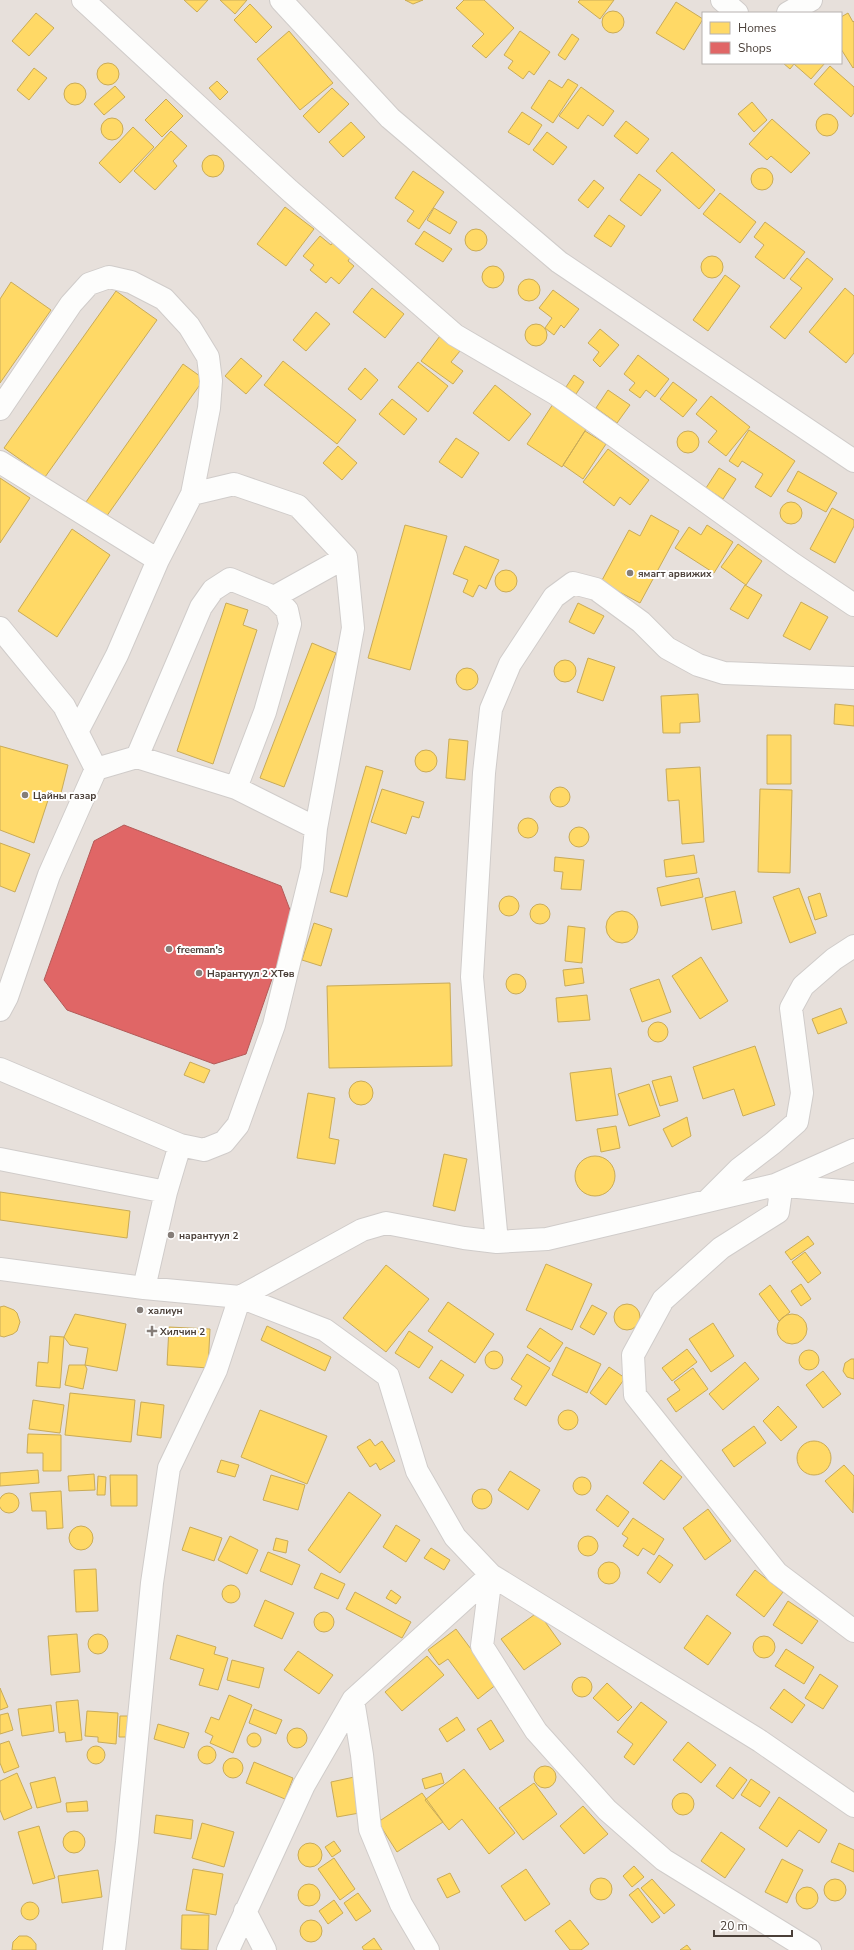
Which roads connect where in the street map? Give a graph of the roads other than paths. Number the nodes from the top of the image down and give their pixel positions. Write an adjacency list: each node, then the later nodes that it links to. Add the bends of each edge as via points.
1 (83, 0): 14 (street, via 289,190 455,335 556,394)
2 (281, 0): 8 (street, via 390,118 559,262)
3 (722, 0): 5 (street)
4 (811, 0): 6 (street)
5 (736, 12)
6 (790, 12)
7 (0, 409): 10 (street, via 71,304 89,284 109,277 132,282 164,299 190,326 208,357 211,381 209,408)
8 (854, 461)
9 (0, 462): 12 (street)
10 (192, 494): 11 (street, via 234,484 298,506); 12 (street)
11 (346, 557): 13 (street); 21 (street, via 353,628)
12 (158, 560): 17 (street, via 117,655)
13 (274, 597): 18 (street, via 230,579 213,590 201,607); 20 (street, via 287,610 290,624 265,712)
14 (854, 605)
15 (0, 628): 17 (street, via 64,706)
16 (854, 678): 32 (street, via 724,673 705,667 667,648 641,622 596,589 573,583 554,597 510,664 491,709 484,773 472,977)
17 (77, 732): 19 (street)
18 (137, 757): 19 (street); 20 (street)
19 (96, 769): 23 (street, via 49,875 7,997)
20 (236, 788): 21 (street)
21 (316, 828): 25 (street, via 312,869 274,1025 238,1125 224,1142 204,1150)
22 (854, 946): 31 (street, via 834,959 803,986 790,1008 802,1093 796,1122 739,1168)
23 (0, 1010)
24 (0, 1069): 25 (street)
25 (180, 1145): 29 (street)
26 (854, 1150): 28 (street)
27 (0, 1159): 29 (street)
28 (775, 1185): 30 (street); 31 (street); 37 (street, via 780,1198 778,1212 721,1248 663,1300 633,1355 635,1394 777,1573)
29 (166, 1192): 34 (street)
30 (854, 1192)
31 (707, 1201): 32 (street, via 547,1239)
32 (497, 1242): 35 (street, via 386,1223 375,1225 331,1246)
33 (0, 1269): 34 (street)
34 (144, 1288): 35 (street)
35 (240, 1297): 36 (street, via 325,1330 388,1376 417,1471 455,1538); 41 (street, via 216,1370 169,1468 152,1583)
36 (491, 1575): 38 (street); 39 (street, via 760,1741); 45 (street, via 482,1646 536,1731 607,1810 664,1860)
37 (854, 1631)
38 (353, 1700): 40 (street, via 304,1784); 44 (street, via 370,1829 401,1904)
39 (854, 1806)
40 (245, 1911): 42 (street); 43 (street)
41 (114, 1950)
42 (228, 1950)
43 (265, 1950)
44 (428, 1950)
45 (810, 1950)

